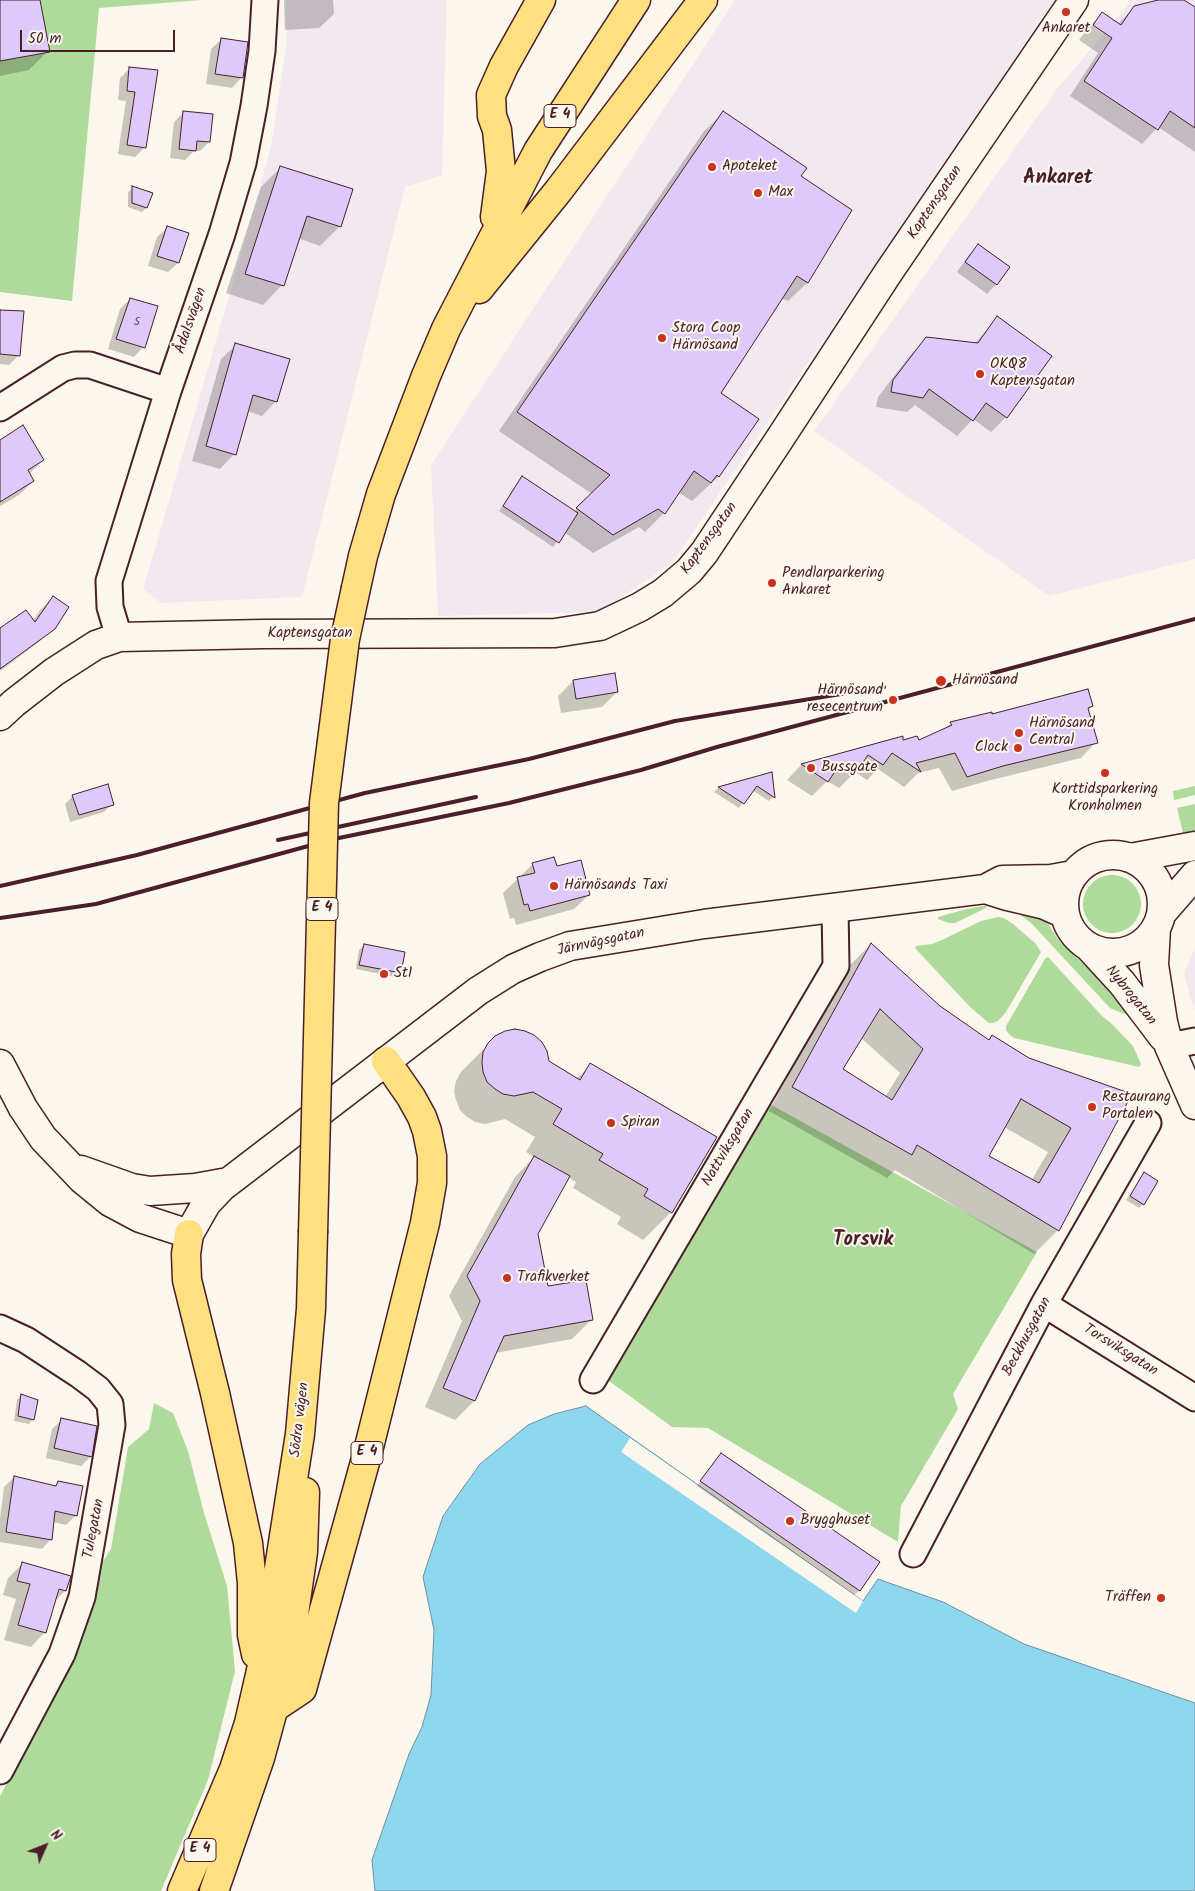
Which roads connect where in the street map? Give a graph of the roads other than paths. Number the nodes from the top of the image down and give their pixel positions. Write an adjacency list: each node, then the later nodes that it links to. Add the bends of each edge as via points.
1 (265, 0): 8 (street, Ådalsvägen, via 256,96 243,163)
2 (541, 0): 6 (highway, E 4, via 504,66 492,95 501,171)
3 (636, 0): 6 (highway, E 4, via 538,151)
4 (704, 0): 7 (highway, E 4, via 559,190)
5 (1074, 0): 10 (main road, Kaptensgatan, via 888,273 704,552 689,571 663,593 600,626 555,633)
6 (492, 237): 7 (highway, E 4)
7 (446, 329): 31 (highway, E 4, bridge, via 381,494 363,556 345,639 324,803)
8 (168, 391): 9 (street, via 90,365 75,365 63,368); 10 (street, Ådalsvägen, via 109,581 110,607)
9 (0, 408)
10 (118, 637): 11 (main road, Kaptensgatan, via 96,645 54,672)
11 (0, 716)
12 (1195, 846): 13 (main road)
13 (1130, 858): 14 (main road, via 1115,855 1099,857 1084,864); 19 (main road, via 1142,865 1156,881 1162,900)
14 (1073, 875): 16 (main road, Järnvägsgatan, via 1052,879 1002,880); 18 (main road, via 1066,889)
15 (1195, 875): 19 (main road)
16 (985, 889): 17 (main road, Järnvägsgatan); 18 (main road, Järnvägsgatan, via 1045,905)
17 (835, 908): 22 (main road, Järnvägsgatan, via 704,924 570,946 513,969 478,991); 32 (street, Nattviksgatan, via 836,966)
18 (1065, 914): 20 (main road, via 1074,933)
19 (1158, 921): 20 (main road, via 1146,940 1134,948 1104,952); 21 (main road, Nybrogatan, via 1154,965 1163,1022)
20 (1090, 947): 21 (main road, Nybrogatan)
21 (1182, 1044): 24 (main road, Nybrogatan)
22 (386, 1061): 27 (main road, Järnvägsgatan); 36 (highway, E 4, via 422,1117 432,1156 432,1183 367,1455 305,1680 302,1689)
23 (0, 1064): 26 (main road, Järnvägsgatan, via 32,1123)
24 (1195, 1105)
25 (1148, 1123): 29 (street, Beckhusgatan)
26 (72, 1168): 27 (main road, Järnvägsgatan, via 150,1191); 28 (main road, Järnvägsgatan, via 96,1191 125,1210)
27 (228, 1182): 28 (main road, Järnvägsgatan, via 206,1204)
28 (190, 1234): 35 (highway, E 4, via 186,1254 187,1280 248,1543 252,1635)
29 (1044, 1304): 33 (street, Torsviksgatan); 34 (street, Beckhusgatan)
30 (0, 1328): 37 (street, Tulegatan, via 26,1340 98,1389 110,1404 112,1425 82,1597 62,1654)
31 (307, 1373): 35 (highway, Södra vägen / E 4); 36 (highway, Södra vägen / E 4, via 304,1552 288,1655)
32 (593, 1380)
33 (1195, 1398)
34 (913, 1554)
35 (260, 1675): 38 (highway, Södra vägen / E 4, via 234,1769)
36 (275, 1707): 39 (highway, Södra vägen / E 4)
37 (0, 1771)
38 (182, 1891)
39 (214, 1891)

